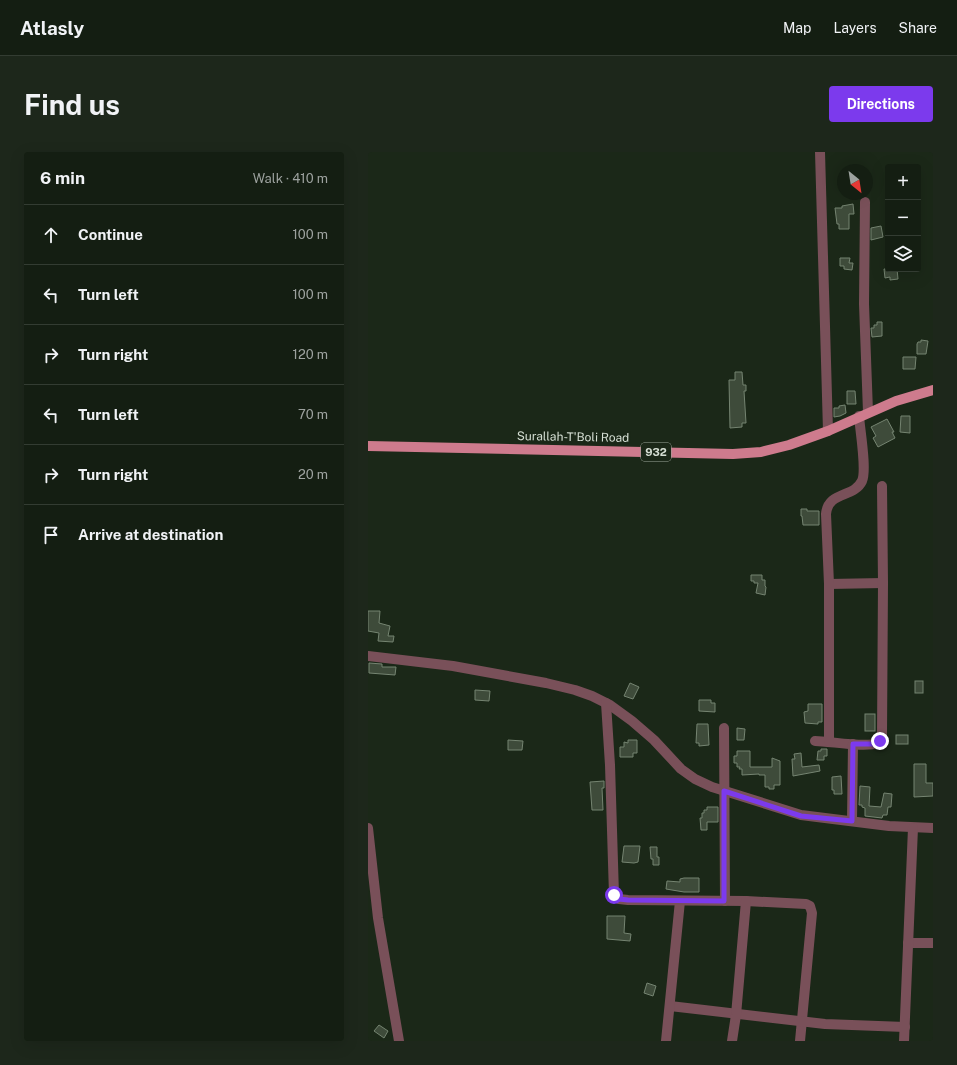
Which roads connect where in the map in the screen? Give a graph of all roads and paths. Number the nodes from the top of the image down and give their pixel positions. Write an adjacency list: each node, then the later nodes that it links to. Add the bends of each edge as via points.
1 (820, 152): 5 (street)
2 (865, 202): 4 (street)
3 (933, 390): 4 (main road, Surallah-T'Boli Road / 932)
4 (864, 414): 5 (main road, Surallah-T'Boli Road / 932); 9 (street, via 863,479 859,485 830,502 826,509)
5 (828, 431): 6 (main road, Surallah-T'Boli Road / 932, via 761,452 733,454)
6 (368, 446)
7 (882, 486): 8 (street)
8 (883, 583): 9 (street); 15 (street, via 882,735 880,741 874,744)
9 (829, 584): 14 (street)
10 (368, 656): 11 (street, via 453,666 546,683)
11 (606, 702): 16 (street, via 654,740 681,769 704,784); 21 (street, via 614,895 619,899 628,900)
12 (724, 728): 16 (street)
13 (815, 740): 14 (street)
14 (829, 741): 15 (street)
15 (853, 744): 17 (street)
16 (724, 791): 17 (street, via 801,816); 22 (street)
17 (852, 821): 19 (street)
18 (368, 828): 24 (street)
19 (913, 828): 20 (street); 25 (street)
20 (933, 828)
21 (680, 901): 22 (street); 27 (street)
22 (724, 901): 23 (street)
23 (746, 901): 28 (street); 29 (street, via 810,906 812,913)
24 (373, 919): 31 (street)
25 (908, 943): 26 (street); 30 (street)
26 (933, 943)
27 (670, 1006): 28 (street); 32 (street)
28 (736, 1015): 29 (street); 33 (street)
29 (802, 1022): 30 (street); 34 (street)
30 (904, 1027): 35 (street)
31 (399, 1041)
32 (666, 1041)
33 (732, 1041)
34 (800, 1041)
35 (904, 1041)

